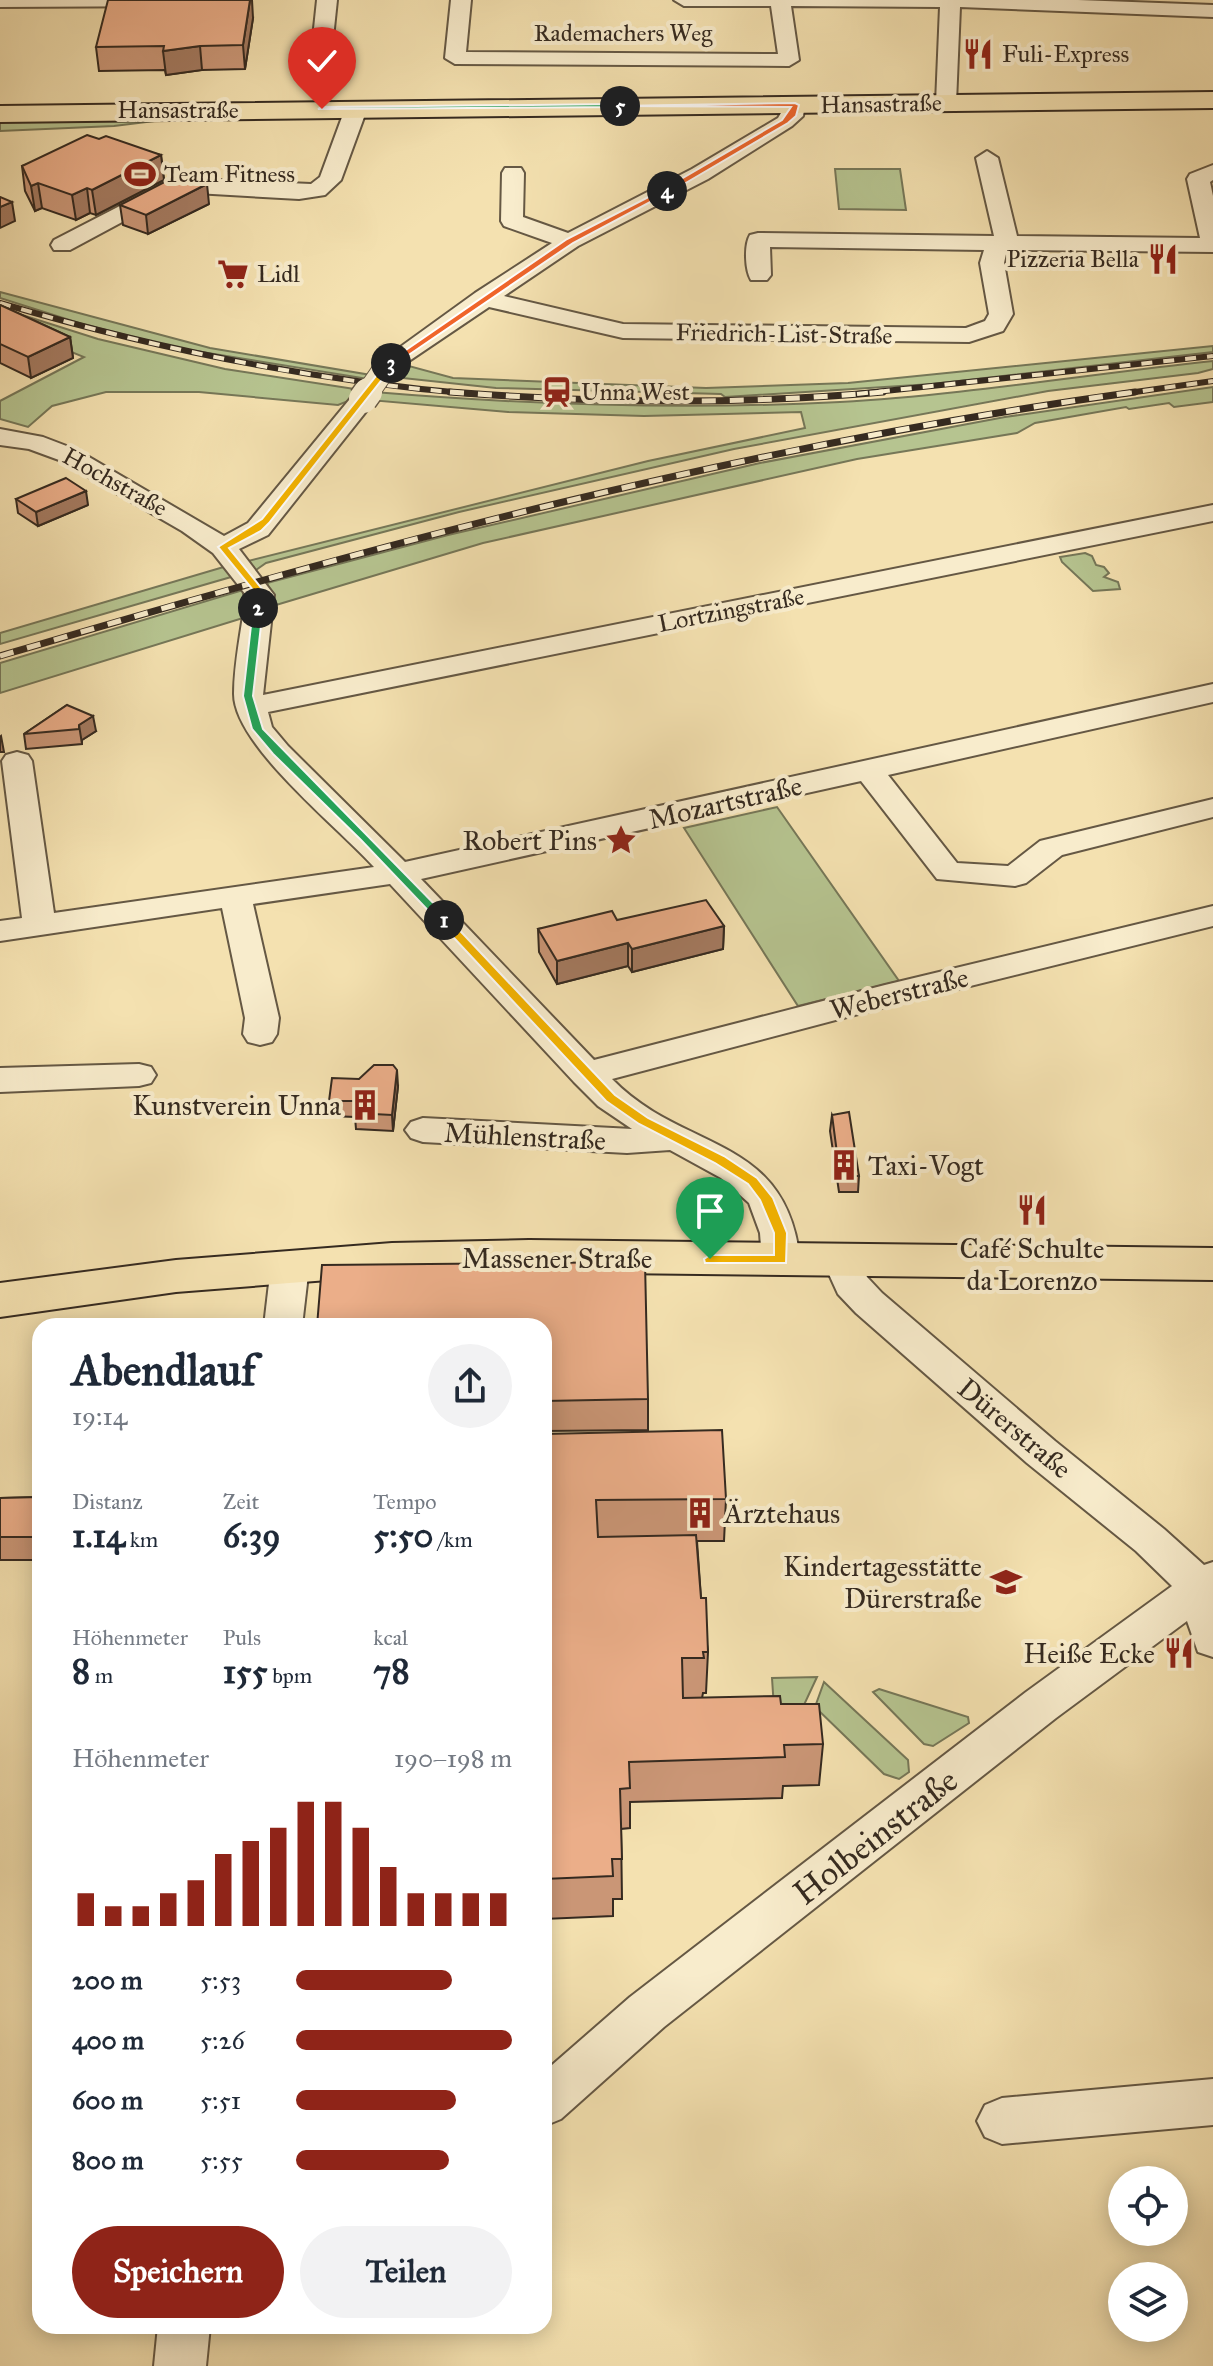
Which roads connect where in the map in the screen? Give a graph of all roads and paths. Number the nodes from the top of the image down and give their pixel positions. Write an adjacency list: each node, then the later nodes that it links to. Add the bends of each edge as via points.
1 (185, 0): 7 (street)
2 (327, 0): 9 (street)
3 (461, 0): 5 (street, Rademachers Weg, via 455,58 789,60)
4 (684, 0): 5 (street)
5 (780, 0): 6 (street)
6 (950, 0): 8 (street); 11 (street)
7 (0, 1)
8 (1213, 11)
9 (321, 57)
10 (1213, 100): 11 (main road, Hansastraße)
11 (946, 103): 12 (main road, Hansastraße)
12 (795, 105): 13 (main road, Hansastraße); 18 (street, via 785,122 700,174)
13 (356, 109): 14 (main road, Hansastraße); 20 (street, via 330,180 317,190 174,185)
14 (0, 114)
15 (987, 158): 19 (street)
16 (1213, 172): 21 (street, via 1198,179)
17 (513, 173): 18 (street, via 512,221)
18 (570, 241): 23 (street)
19 (1007, 243): 21 (street); 22 (street, via 758,240); 23 (street, Friedrich-List-Straße, via 995,251 992,263 1001,314 994,326 969,335 623,331)
20 (62, 245)
21 (1213, 245)
22 (759, 275)
23 (483, 298): 26 (street, bridge, via 385,368 258,529)
24 (0, 437): 26 (street, Hochstraße, via 68,455)
25 (1213, 513): 28 (street, Lortzingstraße)
26 (223, 547): 28 (street, via 260,595)
27 (1213, 693): 30 (street, Mozartstraße)
28 (249, 707): 32 (street, Mühlenstraße, via 266,741)
29 (17, 761): 35 (street)
30 (868, 770): 31 (street, via 948,872 1015,876 1051,848); 32 (street, Mozartstraße)
31 (1213, 808)
32 (399, 873): 33 (street, Mozartstraße); 38 (street, Mühlenstraße)
33 (235, 896): 35 (street, Mozartstraße); 37 (street, via 262,1018)
34 (1213, 916): 38 (street, Weberstraße)
35 (39, 925): 36 (street, Mozartstraße)
36 (0, 931)
37 (260, 1034)
38 (586, 1074): 42 (street, Mühlenstraße, via 610,1098)
39 (139, 1075): 40 (street)
40 (0, 1080)
41 (423, 1130): 42 (street, Mühlenstraße, via 627,1141)
42 (674, 1138): 43 (street, Mühlenstraße, via 753,1181 776,1218)
43 (781, 1260): 44 (main road, Massener Straße); 46 (main road, Massener Straße, via 529,1256)
44 (842, 1261): 45 (main road, Massener Straße); 49 (street, Dürerstraße, via 851,1284 869,1303 1041,1452)
45 (1213, 1264)
46 (290, 1266): 47 (main road, Massener Straße); 48 (street)
47 (0, 1300)
48 (284, 1318)
49 (1207, 1583): 50 (street); 51 (street, Holbeinstraße, via 1041,1705 647,2012)
50 (1213, 1640)
51 (552, 2096)
52 (1213, 2102): 53 (street)
53 (1002, 2121)
54 (183, 2334): 55 (street)
55 (180, 2366)

